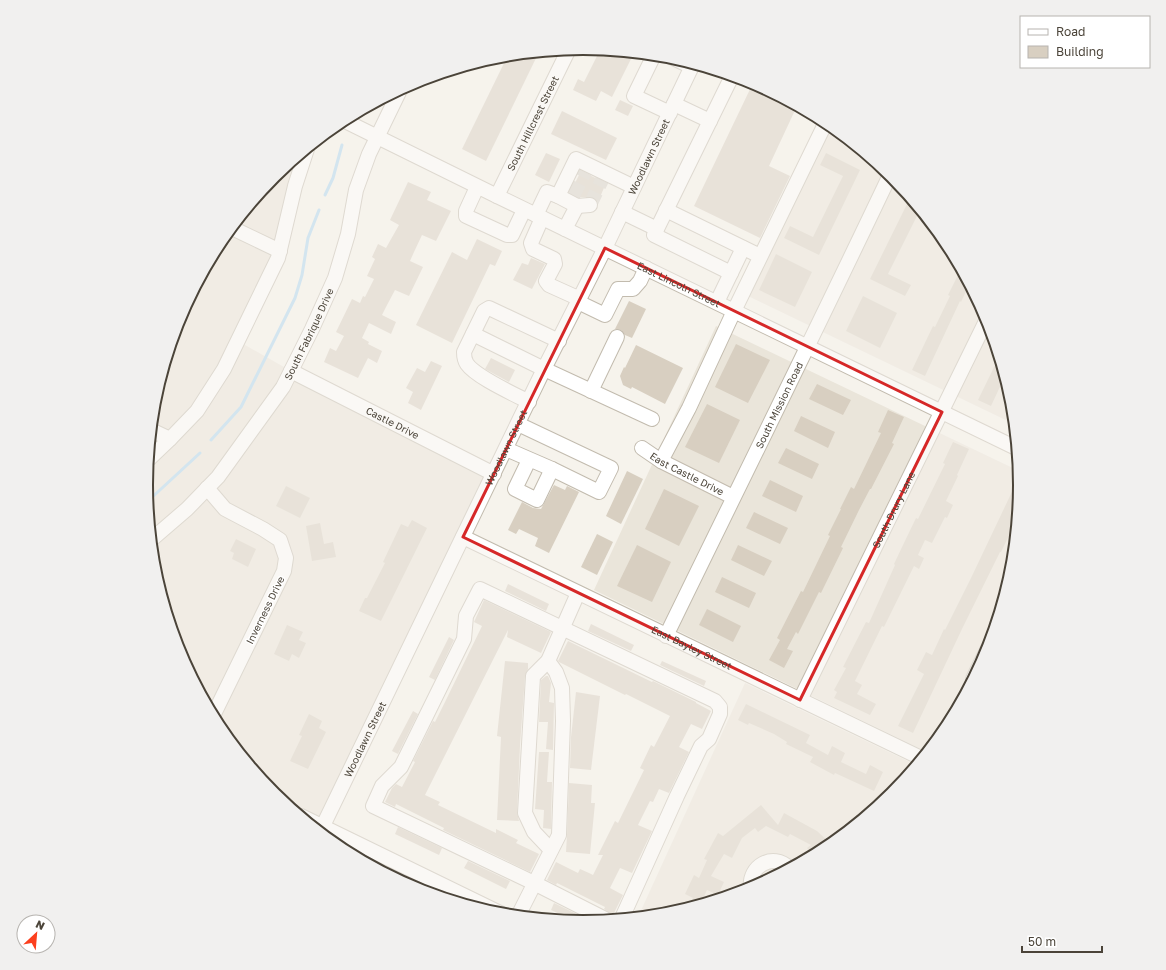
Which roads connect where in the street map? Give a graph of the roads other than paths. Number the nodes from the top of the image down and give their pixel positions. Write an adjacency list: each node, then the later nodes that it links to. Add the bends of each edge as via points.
1 (566, 56): 15 (street, South Hillcrest Street)
2 (651, 61): 6 (street, via 634,96)
3 (691, 69): 6 (street, Woodlawn Street)
4 (729, 81): 7 (street)
5 (396, 98): 10 (street, South Fabrique Drive)
6 (672, 109): 7 (street); 13 (street, Woodlawn Street)
7 (710, 121): 17 (street)
8 (350, 124): 10 (street, East Lincoln Street)
9 (823, 128): 26 (street)
10 (377, 137): 14 (street, East Lincoln Street); 38 (street, South Fabrique Drive, via 356,190 348,234 335,278)
11 (304, 158): 25 (street)
12 (887, 181): 36 (street, South Mission Road)
13 (634, 186): 16 (street, via 595,174 576,159); 18 (street, Woodlawn Street)
14 (478, 187): 15 (street, East Lincoln Street); 19 (street, via 466,216 512,236)
15 (497, 196): 19 (street, East Lincoln Street)
16 (558, 196): 19 (street, via 547,192); 20 (street, via 580,202)
17 (666, 210): 21 (street); 24 (street)
18 (622, 212): 21 (street); 23 (street, Woodlawn Street)
19 (534, 214): 20 (street, East Lincoln Street); 29 (street, via 531,243 533,249 554,259 555,264 546,281)
20 (565, 229): 23 (street, East Lincoln Street)
21 (657, 229): 28 (street, via 654,235)
22 (237, 230): 25 (street)
23 (605, 248): 27 (street, East Lincoln Street); 29 (street, Woodlawn Street)
24 (743, 248): 26 (street); 28 (street)
25 (280, 251): 45 (street, via 224,369 197,410)
26 (760, 256): 31 (street)
27 (646, 268): 29 (street, via 633,289 618,289 605,315); 30 (street, East Lincoln Street)
28 (731, 273): 30 (street)
29 (579, 301): 35 (street, Woodlawn Street)
30 (716, 302): 31 (street, East Lincoln Street)
31 (734, 311): 36 (street, East Lincoln Street); 51 (street)
32 (983, 328): 41 (street, South Drury Lane)
33 (473, 334): 35 (street, via 484,311 489,308); 37 (street); 40 (street, via 464,352 466,363 488,380)
34 (617, 337): 39 (street)
35 (559, 341): 37 (street, Woodlawn Street)
36 (808, 347): 41 (street, East Lincoln Street); 55 (street, South Mission Road)
37 (544, 369): 39 (street); 40 (street, Woodlawn Street)
38 (291, 371): 53 (street, Castle Drive); 54 (street, South Fabrique Drive, via 283,388 218,477)
39 (591, 391): 42 (street)
40 (529, 402): 43 (street, Woodlawn Street)
41 (942, 412): 46 (street, East Lincoln Street); 62 (street, South Drury Lane)
42 (652, 419)
43 (518, 424): 48 (street, Woodlawn Street); 52 (street, via 611,468 599,492)
44 (157, 432): 45 (street)
45 (170, 439): 49 (street)
46 (1011, 445)
47 (642, 448): 51 (street, East Castle Drive)
48 (506, 449): 50 (street); 53 (street, Woodlawn Street)
49 (154, 453)
50 (529, 460): 52 (street); 52 (street, via 515,489 537,500)
51 (661, 461): 55 (street, East Castle Drive)
52 (552, 469)
53 (494, 474): 57 (street, Woodlawn Street)
54 (207, 488): 56 (street, South Fabrique Drive); 63 (street, Inverness Drive, via 225,509 280,540 286,558 284,571)
55 (733, 497): 60 (street, South Mission Road)
56 (156, 535)
57 (463, 537): 58 (street, East Bayley Street); 65 (street, Woodlawn Street)
58 (578, 593): 59 (street); 60 (street, East Bayley Street)
59 (562, 628): 61 (street); 70 (street, via 480,589 466,616 464,639 401,767 382,786 373,806); 73 (street, via 716,701 720,707 720,714 709,739 701,746)
60 (666, 636): 62 (street, East Bayley Street)
61 (548, 661): 67 (street, via 556,672 562,688 563,721 559,836); 67 (street, via 533,676 525,813 534,832)
62 (800, 700): 64 (street, East Bayley Street)
63 (216, 709)
64 (917, 756)
65 (322, 827)
66 (332, 834): 71 (street)
67 (551, 850): 70 (street)
68 (784, 865): 69 (street, via 771,861 760,865 754,871)
69 (751, 881)
70 (534, 883): 72 (street); 74 (street)
71 (472, 900)
72 (521, 910)
73 (624, 913)
74 (596, 915)

